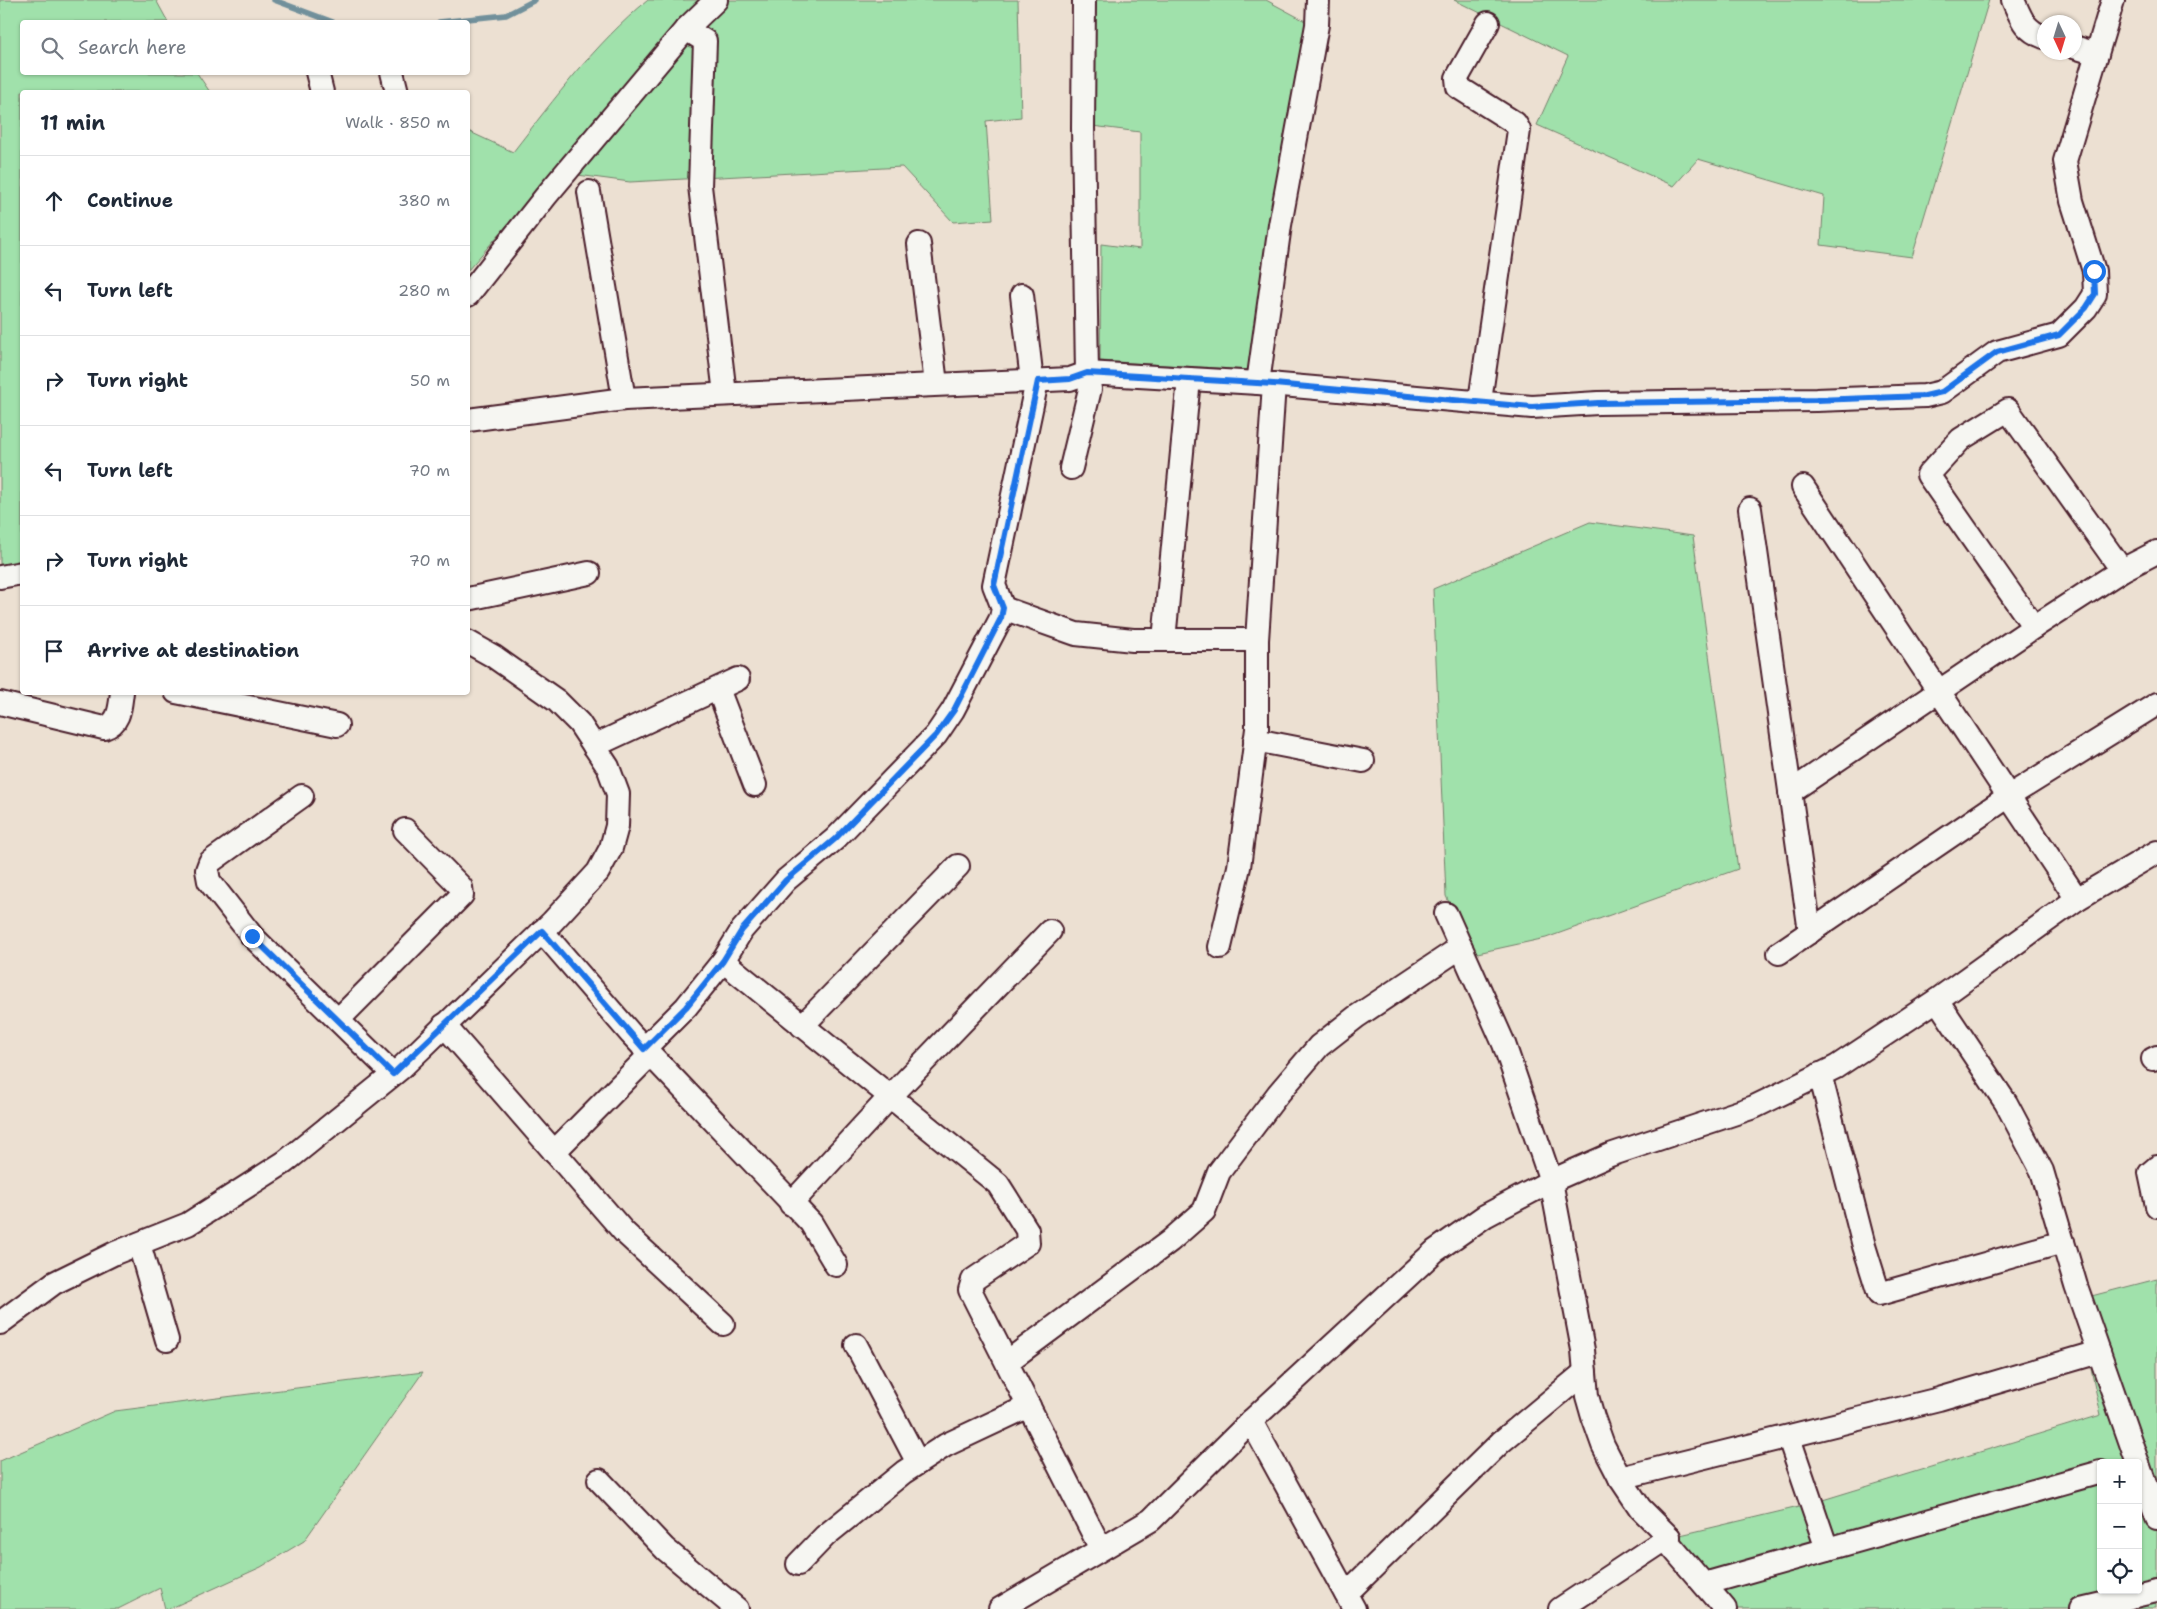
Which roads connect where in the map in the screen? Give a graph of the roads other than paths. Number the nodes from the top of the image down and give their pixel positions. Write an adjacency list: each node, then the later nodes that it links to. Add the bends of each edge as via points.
1 (716, 0): 7 (street)
2 (1084, 0): 19 (street)
3 (1318, 0): 23 (street, via 1317,25 1280,225)
4 (2013, 0): 8 (street, via 2022,20)
5 (2113, 0): 10 (street)
6 (1488, 23): 26 (street, via 1457,78 1458,87 1515,123 1519,130)
7 (686, 29): 17 (street); 24 (street, via 705,41 700,186)
8 (2037, 34)
9 (2082, 49): 10 (street)
10 (2097, 54): 26 (street, via 2065,161 2072,201 2094,271 2095,294 2059,335 1997,352 1942,392 1925,396 1532,407)
11 (318, 75): 13 (street)
12 (393, 75): 14 (street)
13 (322, 90)
14 (396, 90)
15 (589, 192): 25 (street)
16 (919, 244): 22 (street)
17 (470, 292)
18 (1022, 295): 21 (street)
19 (1087, 373): 20 (street); 21 (street, via 1070,379); 28 (street, via 1090,389)
20 (1189, 379): 23 (street); 39 (street)
21 (1035, 381): 22 (street); 37 (street, via 994,585)
22 (936, 384): 24 (street)
23 (1266, 384): 26 (street); 40 (street)
24 (725, 394): 25 (street)
25 (624, 399): 27 (street)
26 (1480, 401)
27 (470, 420)
28 (1071, 468)
29 (1803, 487): 44 (street)
30 (1750, 510): 54 (street)
31 (2157, 552): 32 (street)
32 (2122, 570): 38 (street); 38 (street, via 2008,410 1961,439 1928,474)
33 (20, 573): 35 (street)
34 (589, 573): 36 (street)
35 (0, 577)
36 (470, 599)
37 (1003, 608): 39 (street, via 1076,634); 68 (street, via 1001,618 954,710 936,735 835,839 786,880 742,930)
38 (2034, 627): 44 (street)
39 (1164, 640): 40 (street)
40 (1257, 640): 50 (street)
41 (470, 643): 51 (street, via 557,701 579,723)
42 (738, 679): 43 (street)
43 (718, 689): 51 (street); 53 (street)
44 (1940, 690): 54 (street); 56 (street)
45 (122, 695): 47 (street, via 119,715 112,726 104,728)
46 (191, 695): 49 (street)
47 (0, 703)
48 (2157, 704): 56 (street)
49 (337, 725)
50 (1255, 740): 52 (street); 65 (street, via 1239,867)
51 (594, 746): 62 (street, via 608,767 618,794 611,848 598,872)
52 (1363, 761)
53 (755, 785)
54 (1790, 792): 64 (street)
55 (302, 796): 70 (street, via 210,862 207,870 209,881 252,936)
56 (2009, 796): 60 (street); 64 (street)
57 (405, 830): 70 (street, via 461,887 462,895)
58 (2157, 852): 60 (street)
59 (958, 866): 72 (street)
60 (2077, 899): 69 (street)
61 (1446, 914): 66 (street)
62 (542, 931): 71 (street); 73 (street)
63 (1050, 931): 76 (street)
64 (1810, 932): 67 (street)
65 (1220, 947)
66 (1461, 947): 79 (street, via 1504,1044); 90 (street, via 1356,1017 1319,1046 1219,1172 1204,1211 1170,1241)
67 (1779, 954)
68 (723, 961): 72 (street); 73 (street)
69 (1937, 1000): 75 (street, via 1836,1067); 82 (street, via 2006,1103 2042,1171)
70 (338, 1020): 74 (street)
71 (444, 1025): 74 (street); 77 (street)
72 (802, 1026): 76 (street)
73 (647, 1052): 77 (street); 80 (street)
74 (393, 1074): 83 (street, via 285,1162 188,1224)
75 (1820, 1074): 79 (street, via 1754,1106 1610,1155); 82 (street, via 1864,1246 1880,1294)
76 (889, 1098): 80 (street); 90 (street, via 998,1184 1027,1230 1028,1243 973,1280 970,1290)
77 (554, 1152): 86 (street, via 624,1232)
78 (2157, 1167): 81 (street, via 2150,1172)
79 (1551, 1180): 91 (street, via 1583,1350); 93 (street, via 1485,1216 1435,1251)
80 (791, 1204): 84 (street, via 811,1223)
81 (2157, 1206)
82 (2063, 1242): 89 (street)
83 (138, 1244): 85 (street, via 54,1283); 87 (street)
84 (836, 1265)
85 (0, 1323)
86 (723, 1324)
87 (167, 1340)
88 (856, 1345): 96 (street)
89 (2099, 1352): 94 (street, via 1939,1399); 95 (street)
90 (1007, 1362): 92 (street)
91 (1584, 1372): 99 (street, via 1593,1417); 108 (street, via 1501,1442)
92 (1029, 1406): 96 (street, via 946,1445); 103 (street)
93 (1252, 1421): 103 (street, via 1150,1520); 108 (street)
94 (1789, 1438): 99 (street); 104 (street)
95 (2136, 1459)
96 (918, 1463): 105 (street, via 825,1536)
97 (2097, 1473): 104 (street)
98 (2142, 1476): 101 (street)
99 (1620, 1478): 102 (street, via 1640,1508)
100 (598, 1480): 109 (street, via 665,1549)
101 (2157, 1518)
102 (1669, 1537): 106 (street, via 1666,1540); 111 (street)
103 (1101, 1549): 110 (street)
104 (1827, 1549): 106 (street)
105 (798, 1564)
106 (1704, 1584): 112 (street)
107 (2157, 1591): 113 (street)
108 (1350, 1602)
109 (737, 1609)
110 (1000, 1609)
111 (1561, 1609)
112 (1725, 1609)
113 (2080, 1609)

